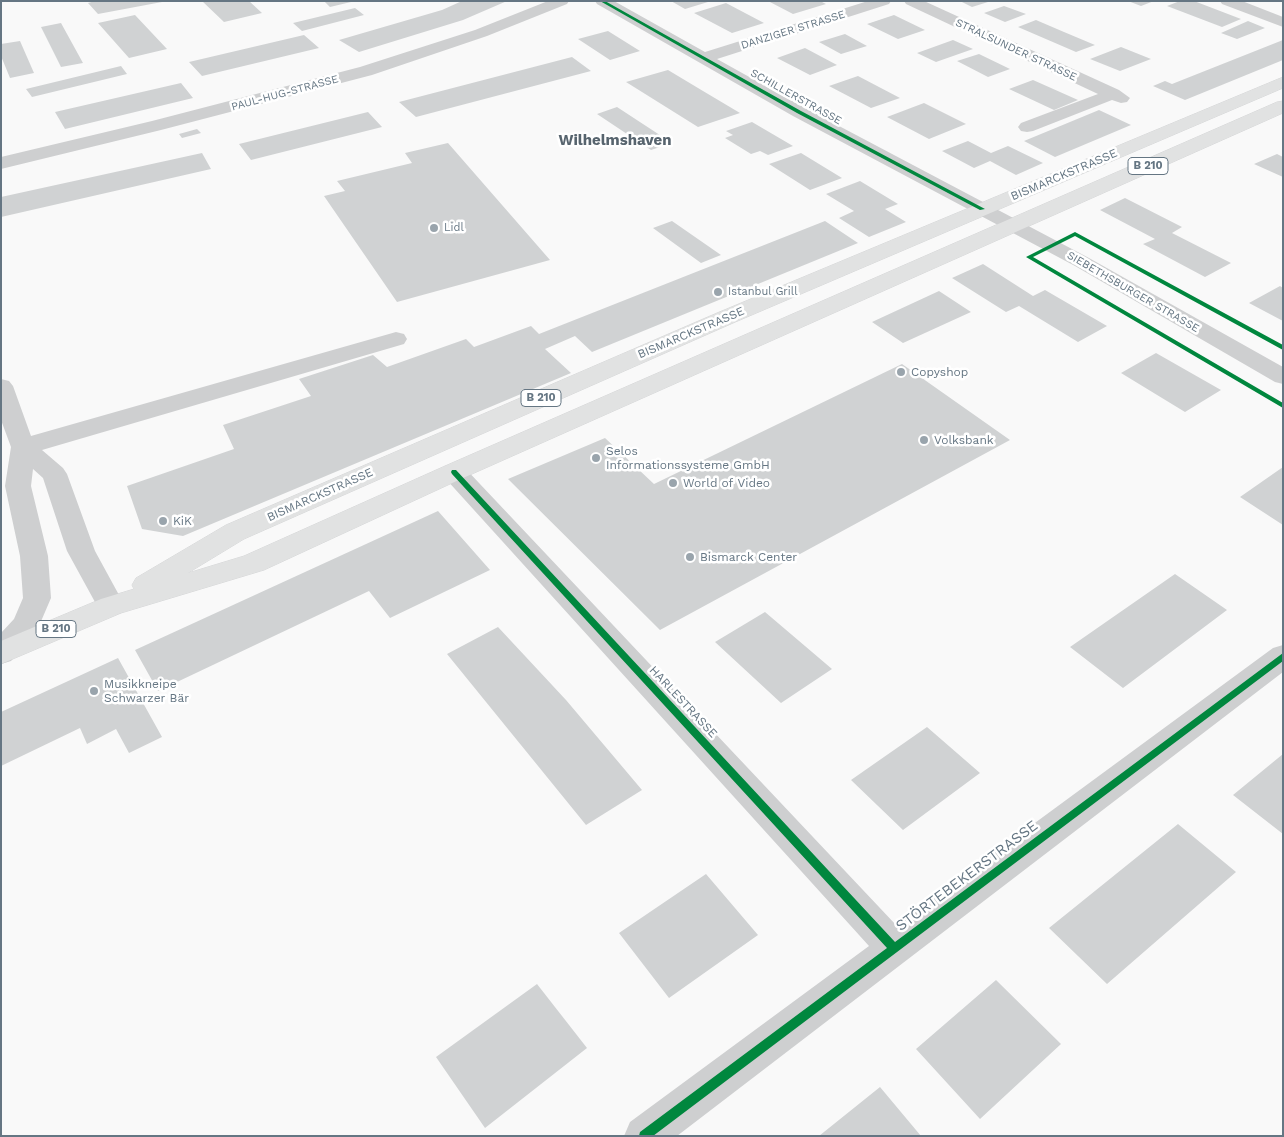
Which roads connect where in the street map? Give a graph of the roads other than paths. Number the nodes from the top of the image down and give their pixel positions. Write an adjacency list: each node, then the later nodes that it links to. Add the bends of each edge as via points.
1 (562, 1): 11 (street, PAUL-HUG-STRASSE, via 481,33 366,71)
2 (602, 1): 7 (street, SCHILLERSTRASSE)
3 (884, 1): 7 (street, DANZIGER STRASSE)
4 (911, 1): 10 (street, STRALSUNDER STRASSE, via 1117,96)
5 (1228, 1): 6 (street)
6 (1283, 22)
7 (703, 58): 12 (street, SCHILLERSTRASSE)
8 (1283, 82): 12 (main road, BISMARCKSTRASSE / B 210)
9 (1283, 106): 13 (main road, BISMARCKSTRASSE / B 210)
10 (1026, 127)
11 (1, 163)
12 (982, 210): 13 (street, SIEBETHSBURGER STRASSE); 19 (main road, BISMARCKSTRASSE / B 210, via 716,322 236,532)
13 (1013, 226): 15 (street, SIEBETHSBURGER STRASSE); 18 (main road, BISMARCKSTRASSE / B 210)
14 (396, 339): 17 (street)
15 (1283, 377)
16 (1, 386): 17 (street)
17 (23, 447): 19 (street, via 54,474 81,551); 20 (street, via 18,486 34,556 36,598 26,626)
18 (454, 472): 19 (main road, BISMARCKSTRASSE / B 210, via 254,563); 22 (street, HARLESTRASSE)
19 (111, 606): 20 (main road, BISMARCKSTRASSE / B 210)
20 (1, 653)
21 (1283, 656): 22 (street, STÖRTEBEKERSTRASSE)
22 (894, 948): 23 (street, STÖRTEBEKERSTRASSE)
23 (644, 1136)

